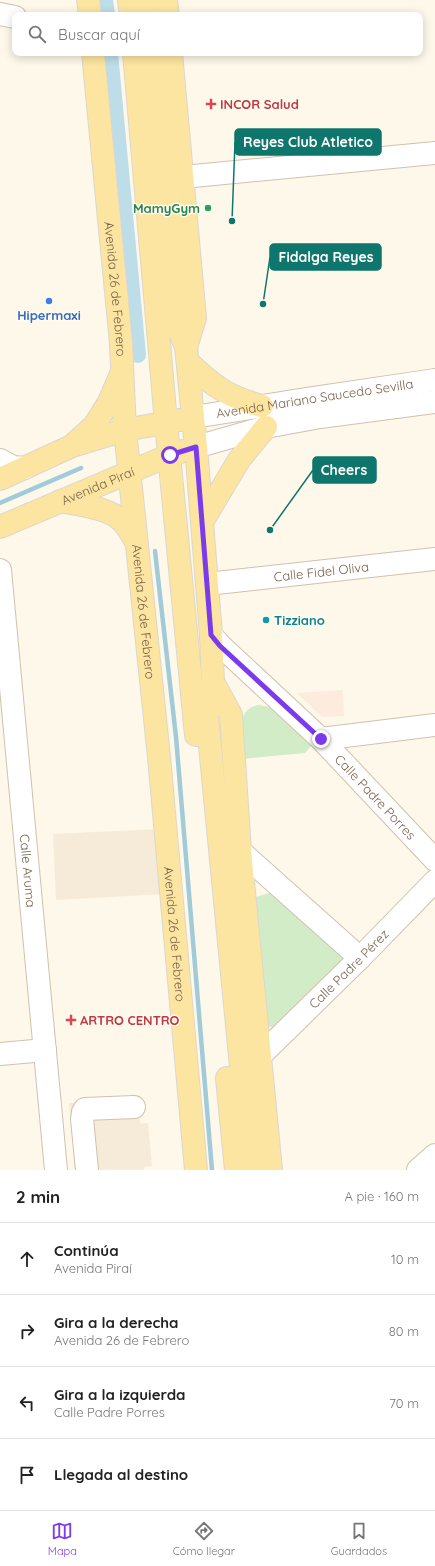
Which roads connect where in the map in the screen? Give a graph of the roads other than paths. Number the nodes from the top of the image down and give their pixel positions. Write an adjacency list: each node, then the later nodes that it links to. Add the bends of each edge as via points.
1 (88, 0): 5 (main road)
2 (129, 0): 6 (main road)
3 (146, 0): 7 (main road)
4 (166, 0): 8 (main road)
5 (90, 12)
6 (131, 12)
7 (147, 12)
8 (168, 12)
9 (0, 14): 10 (street)
10 (12, 16)
11 (93, 56): 18 (main road, Avenida 26 de Febrero)
12 (134, 56): 23 (main road)
13 (151, 56): 17 (main road, via 175,320)
14 (171, 56): 16 (main road)
15 (435, 153): 16 (street)
16 (183, 178): 17 (main road, via 195,318)
17 (187, 355): 21 (main road, via 206,379); 22 (main road)
18 (123, 369): 24 (main road, Avenida 26 de Febrero); 25 (main road, via 109,402 94,426)
19 (435, 380): 21 (street, Avenida Mariano Saucedo Sevilla)
20 (435, 402): 21 (street, Avenida Mariano Saucedo Sevilla, via 320,417)
21 (264, 416): 22 (street, Avenida Mariano Saucedo Sevilla); 26 (street, Avenida Mariano Saucedo Sevilla); 33 (main road)
22 (194, 418): 23 (main road); 26 (main road)
23 (166, 423): 24 (main road); 27 (main road)
24 (125, 430): 25 (main road); 30 (main road, Avenida 26 de Febrero)
25 (72, 446): 29 (main road)
26 (196, 447): 27 (main road, Avenida Piraí); 33 (main road)
27 (170, 455): 30 (main road, Avenida Piraí); 57 (main road)
28 (0, 460): 29 (street, via 12,467)
29 (25, 468): 31 (main road)
30 (130, 472): 32 (main road, Avenida Piraí); 35 (main road, Avenida 26 de Febrero)
31 (0, 479)
32 (60, 501): 34 (main road, Avenida Piraí); 35 (main road, via 109,513 125,525)
33 (202, 522): 38 (main road)
34 (0, 528)
35 (136, 542): 56 (main road, Avenida 26 de Febrero)
36 (435, 559): 38 (street, Calle Fidel Oliva)
37 (0, 570): 49 (street, Calle Aruma)
38 (207, 584): 39 (main road)
39 (211, 635): 40 (main road); 42 (street, Calle Padre Porres)
40 (213, 682): 43 (main road, via 231,715); 47 (main road, via 207,715)
41 (435, 725): 42 (street)
42 (321, 739): 44 (street, Calle Padre Porres)
43 (240, 851): 46 (main road); 48 (street)
44 (435, 860)
45 (435, 881): 48 (street, Calle Padre Pérez)
46 (243, 886): 47 (main road); 51 (main road)
47 (229, 945): 58 (main road)
48 (360, 958): 51 (street, Calle Padre Pérez)
49 (44, 1050): 50 (street); 54 (street, Calle Aruma)
50 (0, 1054)
51 (261, 1055): 59 (main road)
52 (134, 1107): 55 (street, via 85,1109 82,1119)
53 (435, 1155): 60 (street)
54 (56, 1170)
55 (87, 1170)
56 (196, 1170)
57 (236, 1170)
58 (251, 1170)
59 (271, 1170)
60 (418, 1170)

